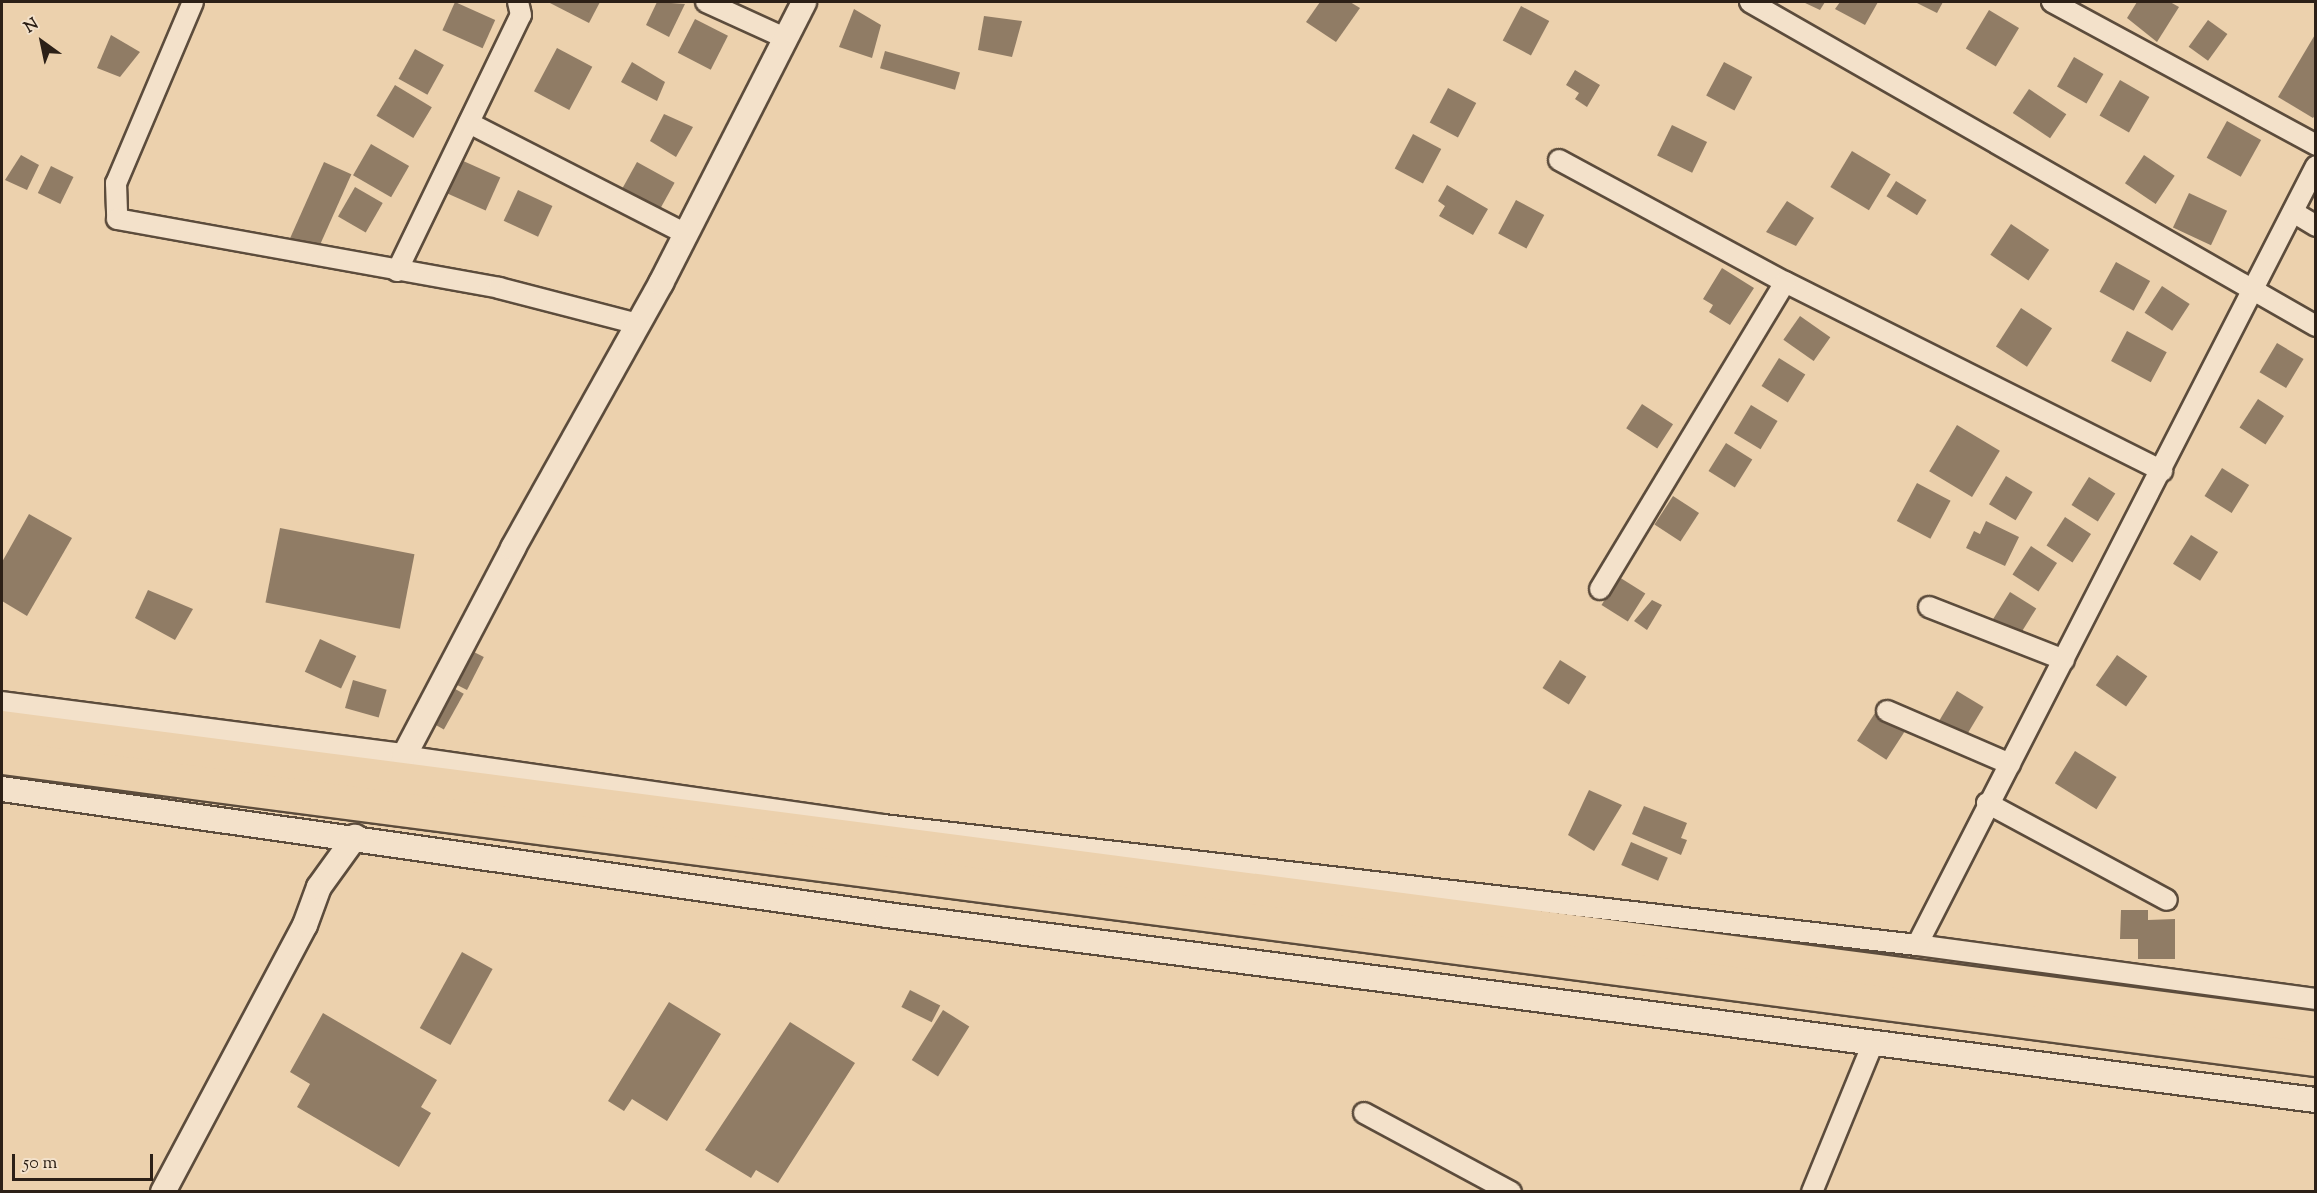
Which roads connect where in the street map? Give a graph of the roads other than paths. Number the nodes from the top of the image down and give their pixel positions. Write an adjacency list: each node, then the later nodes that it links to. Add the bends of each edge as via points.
1 (193, 2): 15 (street, via 116,183 117,219)
2 (518, 2): 8 (street, via 521,15)
3 (706, 2): 7 (street)
4 (804, 2): 7 (street)
5 (1750, 2): 17 (street)
6 (2052, 2): 9 (street)
7 (785, 38): 14 (street)
8 (469, 123): 14 (street); 15 (street)
9 (2316, 145)
10 (1559, 160): 16 (street)
11 (2316, 166): 12 (street)
12 (2293, 212): 13 (street); 17 (street)
13 (2316, 226)
14 (686, 234): 18 (street)
15 (397, 272): 18 (street, via 499,288)
16 (1785, 282): 20 (street); 21 (street)
17 (2256, 289): 19 (street); 20 (street)
18 (638, 324): 27 (street, via 513,548)
19 (2316, 326)
20 (2162, 471): 23 (street)
21 (1600, 589)
22 (1929, 607): 23 (street)
23 (2064, 660): 29 (street)
24 (2, 704): 27 (street)
25 (1887, 711): 29 (street)
26 (2, 728): 36 (highway)
27 (404, 756): 34 (street, via 883,825)
28 (2, 757): 38 (highway)
29 (2010, 764): 31 (street)
30 (2, 789): 32 (street)
31 (1988, 803): 33 (street); 34 (street)
32 (355, 837): 37 (street, via 899,916); 41 (street, via 320,887 305,925)
33 (2167, 900)
34 (1917, 945): 35 (street)
35 (2316, 999)
36 (2316, 1028)
37 (1873, 1043): 39 (street); 43 (street)
38 (2316, 1059)
39 (2316, 1101)
40 (1364, 1113): 42 (street)
41 (163, 1191)
42 (1510, 1191)
43 (1812, 1191)

